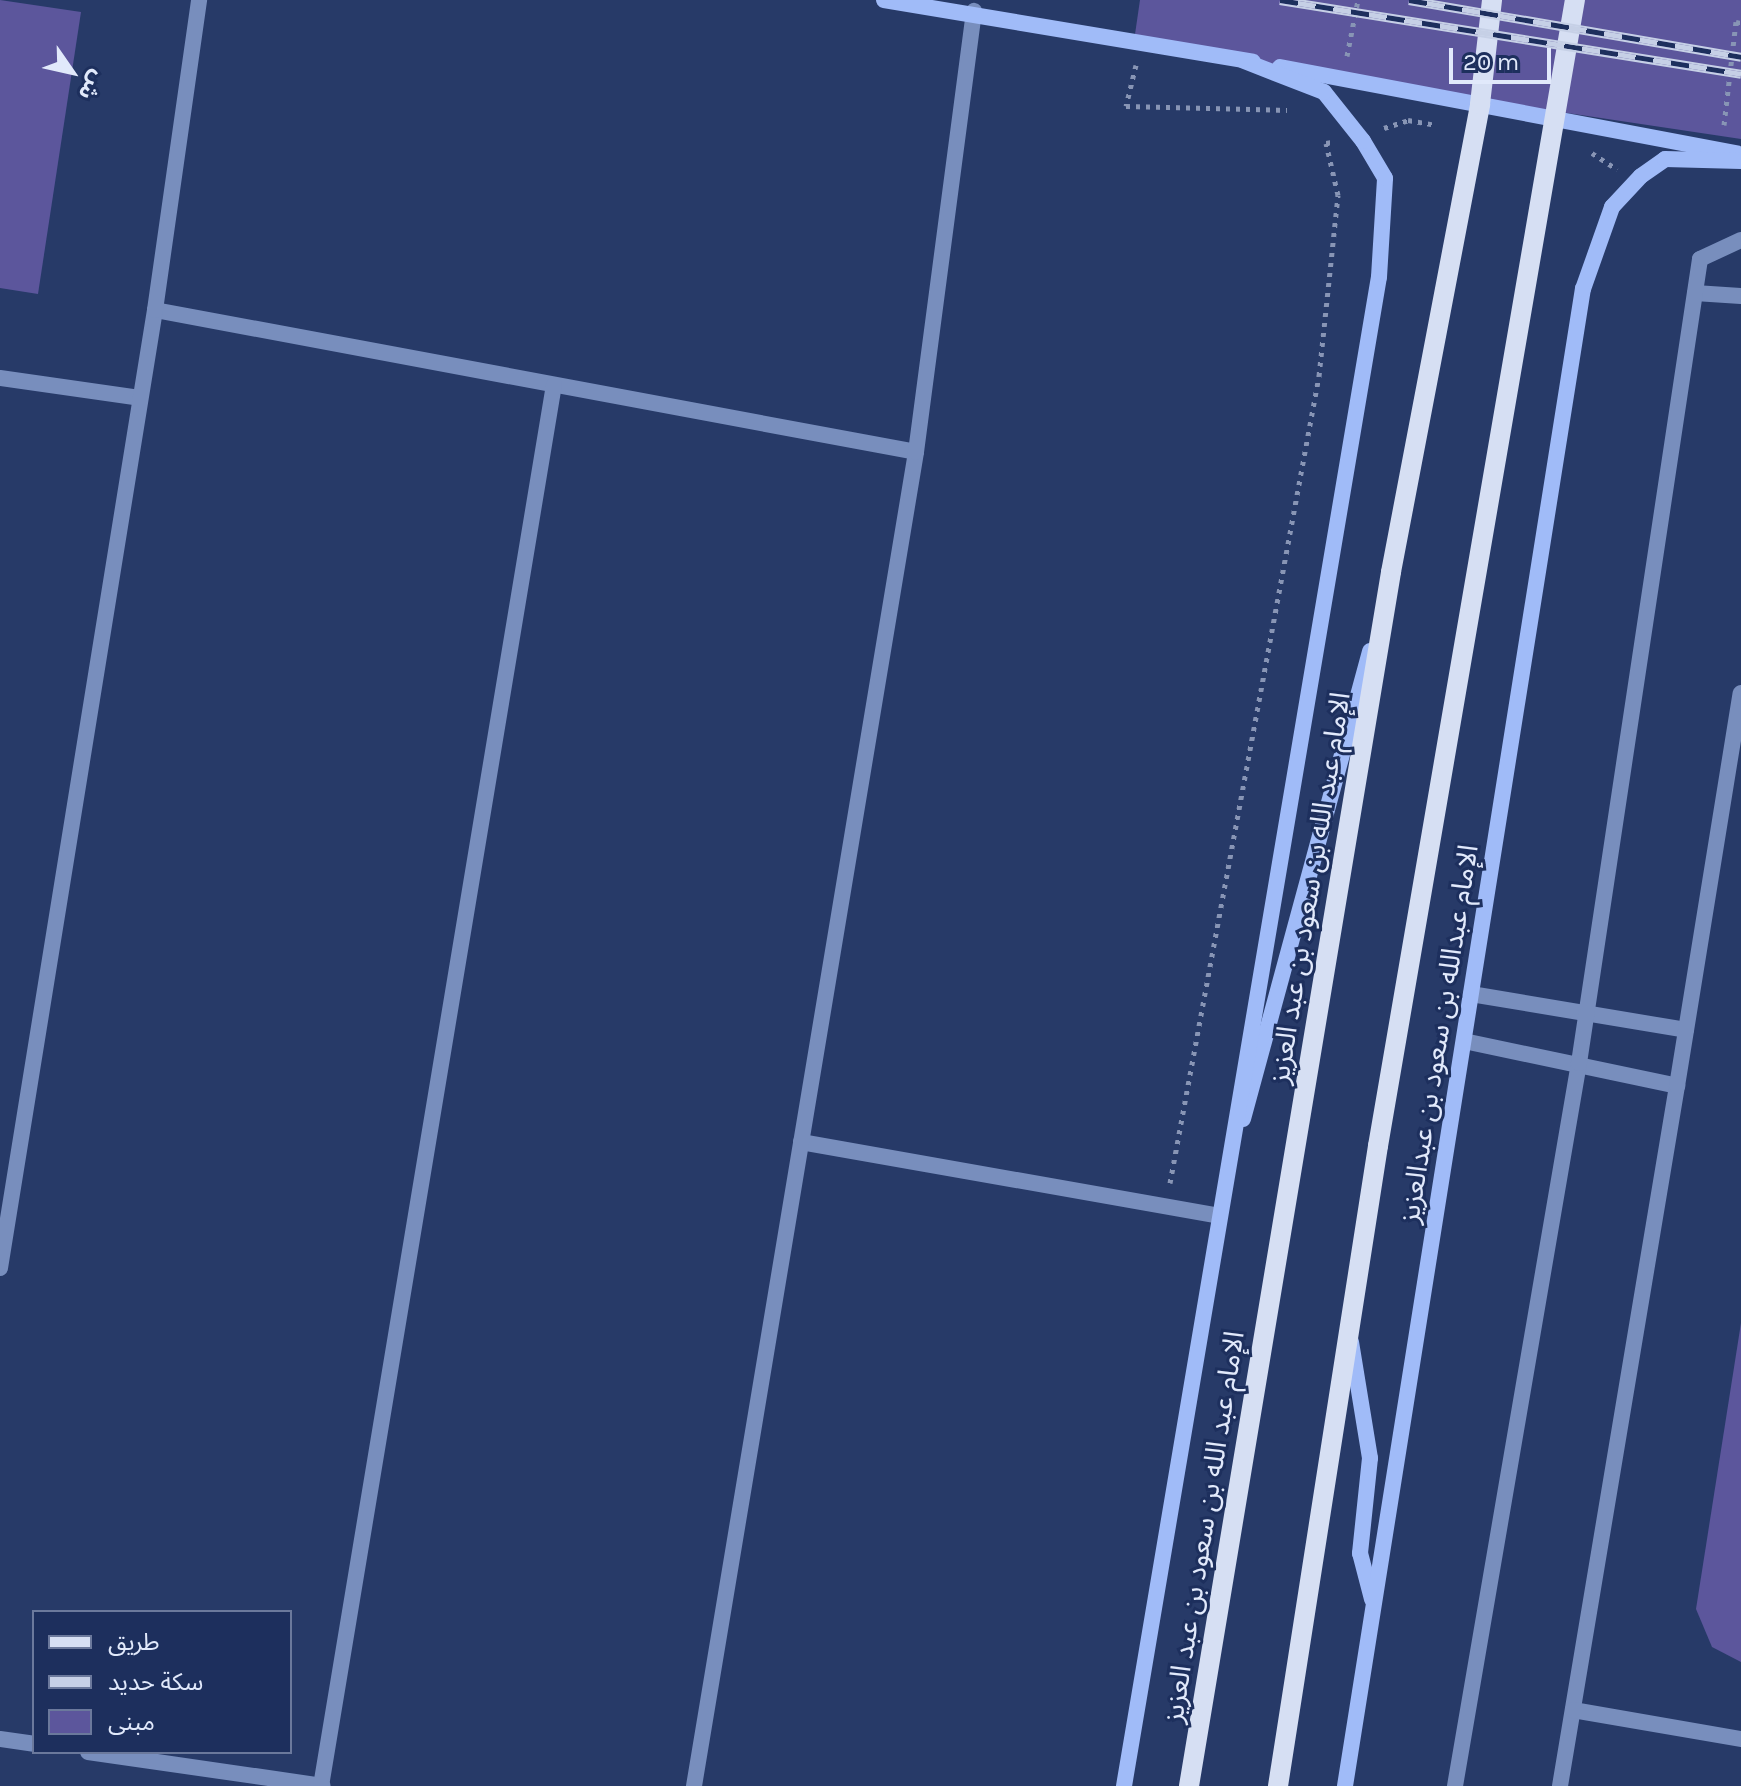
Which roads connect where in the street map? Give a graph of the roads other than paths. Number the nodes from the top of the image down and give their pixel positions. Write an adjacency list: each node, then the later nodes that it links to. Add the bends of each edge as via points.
1 (199, 0): 14 (street)
2 (884, 0): 5 (street)
3 (1492, 0): 7 (main road, الإمام عبد الله بن سعود بن عبد العزيز)
4 (1575, 0): 8 (main road)
5 (974, 11): 6 (street); 18 (street)
6 (1244, 61): 7 (street); 28 (street, via 1324,92 1385,178 1379,277)
7 (1480, 104): 8 (street); 19 (main road, الإمام عبد الله بن سعود بن عبد العزيز)
8 (1555, 120): 9 (street); 30 (main road, via 1378,1146)
9 (1741, 153)
10 (1741, 161): 21 (street, الإمام عبدالله بن سعود بن عبدالعزيز, via 1665,159 1641,176 1612,207 1583,289)
11 (1741, 240): 12 (street, via 1700,259)
12 (1695, 293): 13 (street); 22 (street)
13 (1741, 296)
14 (155, 310): 16 (street); 17 (street)
15 (0, 378): 17 (street)
16 (554, 385): 18 (street); 37 (street)
17 (140, 398): 29 (street)
18 (916, 452): 27 (street)
19 (1391, 572): 28 (street); 40 (main road, الإمام عبد الله بن سعود بن عبد العزيز)
20 (1741, 693): 23 (street)
21 (1471, 994): 22 (street); 24 (street, الإمام عبدالله بن سعود بن عبدالعزيز)
22 (1586, 1013): 23 (street); 25 (street)
23 (1686, 1030): 26 (street)
24 (1464, 1041): 25 (street); 31 (street, الإمام عبدالله بن سعود بن عبدالعزيز)
25 (1579, 1063): 26 (street); 43 (street)
26 (1677, 1086): 32 (street)
27 (801, 1142): 28 (street); 38 (street)
28 (1217, 1215): 39 (street)
29 (0, 1268)
30 (1350, 1337): 31 (street, via 1370,1458 1360,1553); 41 (main road)
31 (1373, 1604): 42 (street, الإمام عبدالله بن سعود بن عبدالعزيز)
32 (1573, 1710): 34 (street); 44 (street)
33 (0, 1739): 35 (street)
34 (1741, 1739)
35 (32, 1744)
36 (102, 1754): 37 (street)
37 (322, 1786)
38 (694, 1786)
39 (1124, 1786)
40 (1189, 1786)
41 (1278, 1786)
42 (1345, 1786)
43 (1455, 1786)
44 (1560, 1786)

